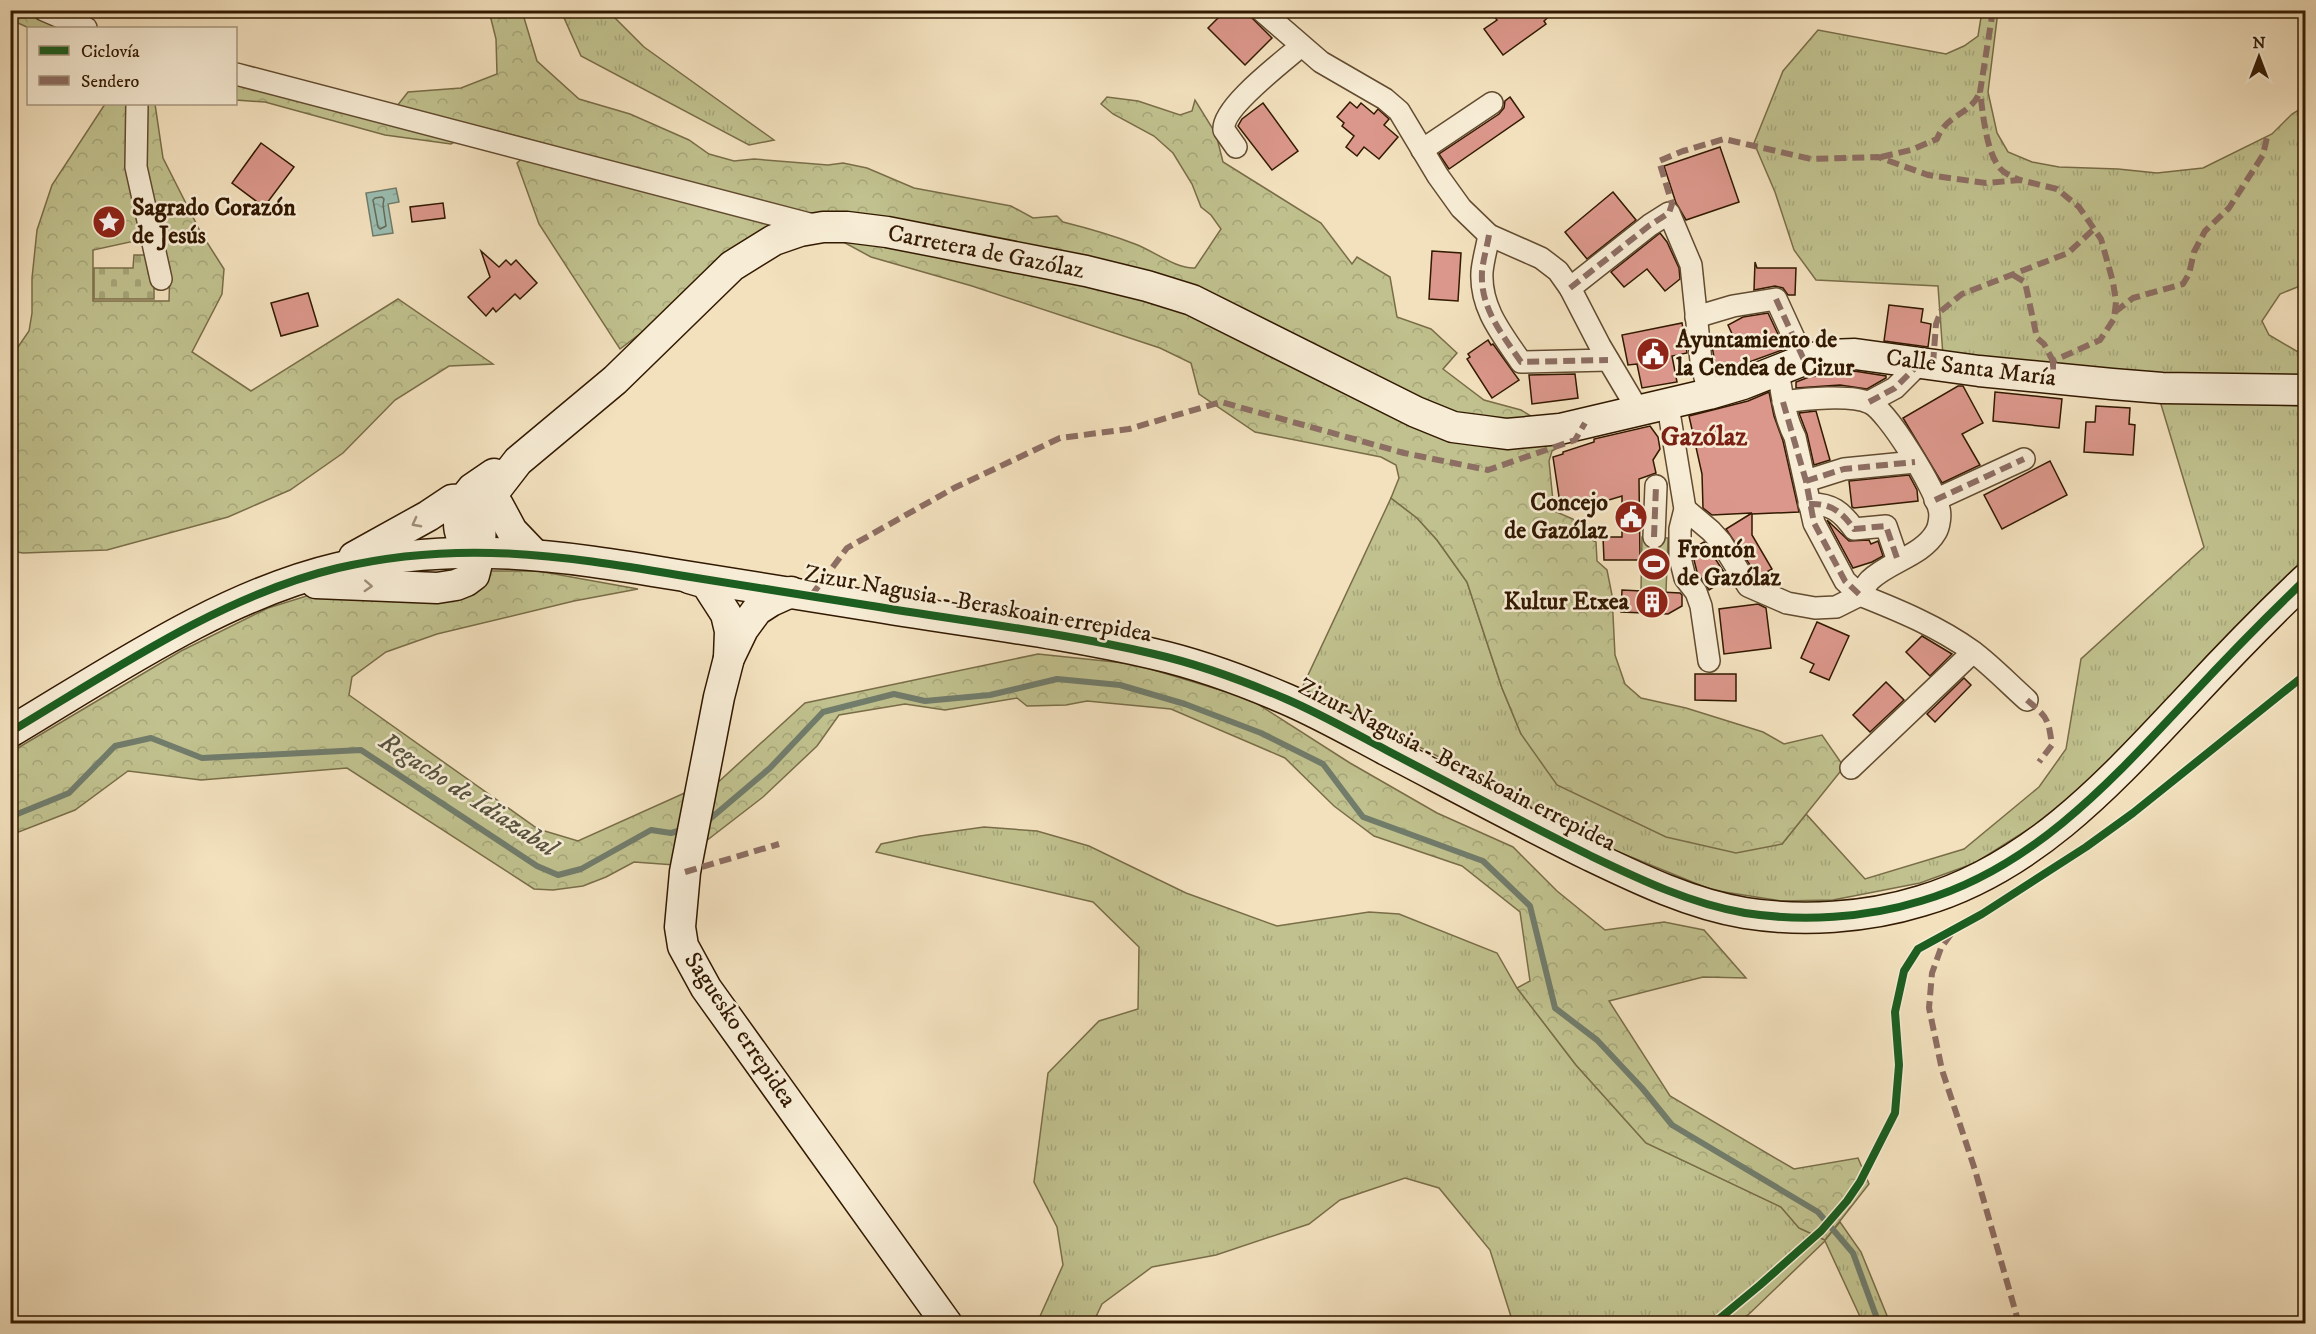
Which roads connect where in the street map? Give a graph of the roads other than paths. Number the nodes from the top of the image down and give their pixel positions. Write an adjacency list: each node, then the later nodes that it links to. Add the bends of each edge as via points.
1 (44, 10): 3 (street)
2 (1261, 10): 4 (street)
3 (84, 27)
4 (1301, 46): 8 (street, via 1224,118 1224,130); 9 (street, via 1400,111)
5 (237, 74): 10 (street, via 497,150)
6 (1492, 103): 9 (street)
7 (137, 105): 12 (street, via 136,167)
8 (1236, 147)
9 (1422, 150): 11 (street, via 1461,208)
10 (823, 227): 24 (street, Carretera de Gazólaz, via 887,232 1148,286 1192,300 1416,412 1453,427); 29 (street, Carretera de Gazólaz, via 774,240 732,266 608,387)
11 (1490, 235): 13 (street, via 1541,258 1558,271); 15 (street, via 1482,271 1483,295 1492,320 1521,362)
12 (161, 279)
13 (1570, 288): 14 (street, via 1669,213 1691,265); 15 (street)
14 (1696, 317): 17 (street, via 1776,299); 19 (street)
15 (1608, 360): 23 (street)
16 (1920, 363): 17 (street, Calle Santa María, via 1855,354 1827,355); 18 (street, Calle Santa María, via 2162,388); 21 (street, via 1896,388)
17 (1791, 365): 19 (street, Calle Santa María); 20 (street)
18 (2306, 390)
19 (1709, 394): 22 (street, Calle Santa María)
20 (1784, 402): 21 (street, via 1820,398); 28 (street)
21 (1869, 402): 26 (street, via 1896,430)
22 (1668, 405): 23 (street, Calle Santa María); 27 (street)
23 (1638, 410): 24 (street, Calle Santa María, via 1560,429)
24 (1507, 434)
25 (2024, 459): 30 (street)
26 (1916, 462): 28 (street, via 1844,469); 30 (street)
27 (1681, 481): 32 (street); 33 (street, via 1652,486)
28 (1806, 481): 31 (street)
29 (476, 500): 34 (street, via 460,511 458,525 464,541); 35 (street, via 498,505 512,531); 37 (street, one-way to 37, via 452,500)
30 (1935, 500): 36 (street, via 1940,510 1938,530 1925,546)
31 (1809, 504): 36 (street, via 1821,504 1842,513 1854,529 1886,526); 43 (street, via 1814,523 1845,581)
32 (1685, 509): 43 (street, via 1711,531 1748,586 1760,592 1787,603 1815,608 1836,607); 46 (street, via 1680,558 1685,578 1701,606)
33 (1654, 537)
34 (480, 551): 35 (street, Zizur Nagusia - Beraskoain errepidea); 37 (street, Zizur Nagusia - Beraskoain errepidea, via 400,556); 40 (street, one-way to 34, via 409,588 456,585 474,575)
35 (534, 554): 38 (street, Zizur Nagusia - Beraskoain errepidea)
36 (1898, 561): 43 (street, via 1869,580)
37 (334, 569): 40 (street, Zizur Nagusia - Beraskoain errepidea)
38 (681, 575): 41 (street, Zizur Nagusia - Beraskoain errepidea); 44 (street, via 706,584 726,614)
39 (2306, 579): 42 (street, Zizur Nagusia - Beraskoain errepidea, via 2104,786 2029,849 1973,881 1922,901 1847,915 1798,917 1744,913 1669,891 1561,841 1325,718 1210,671 1094,642)
40 (289, 582): 48 (street, Zizur Nagusia - Beraskoain errepidea, via 229,607 149,649)
41 (744, 585): 42 (street, Zizur Nagusia - Beraskoain errepidea); 44 (street, via 747,596)
42 (791, 592): 44 (street, via 757,610)
43 (1860, 595): 45 (street, via 1927,625)
44 (734, 647): 50 (street, Saguesko errepidea, via 719,697 685,872 680,927 683,946 706,988)
45 (1973, 652): 47 (street); 49 (street)
46 (1709, 661)
47 (2027, 700)
48 (10, 732)
49 (1851, 768)
50 (947, 1323)

